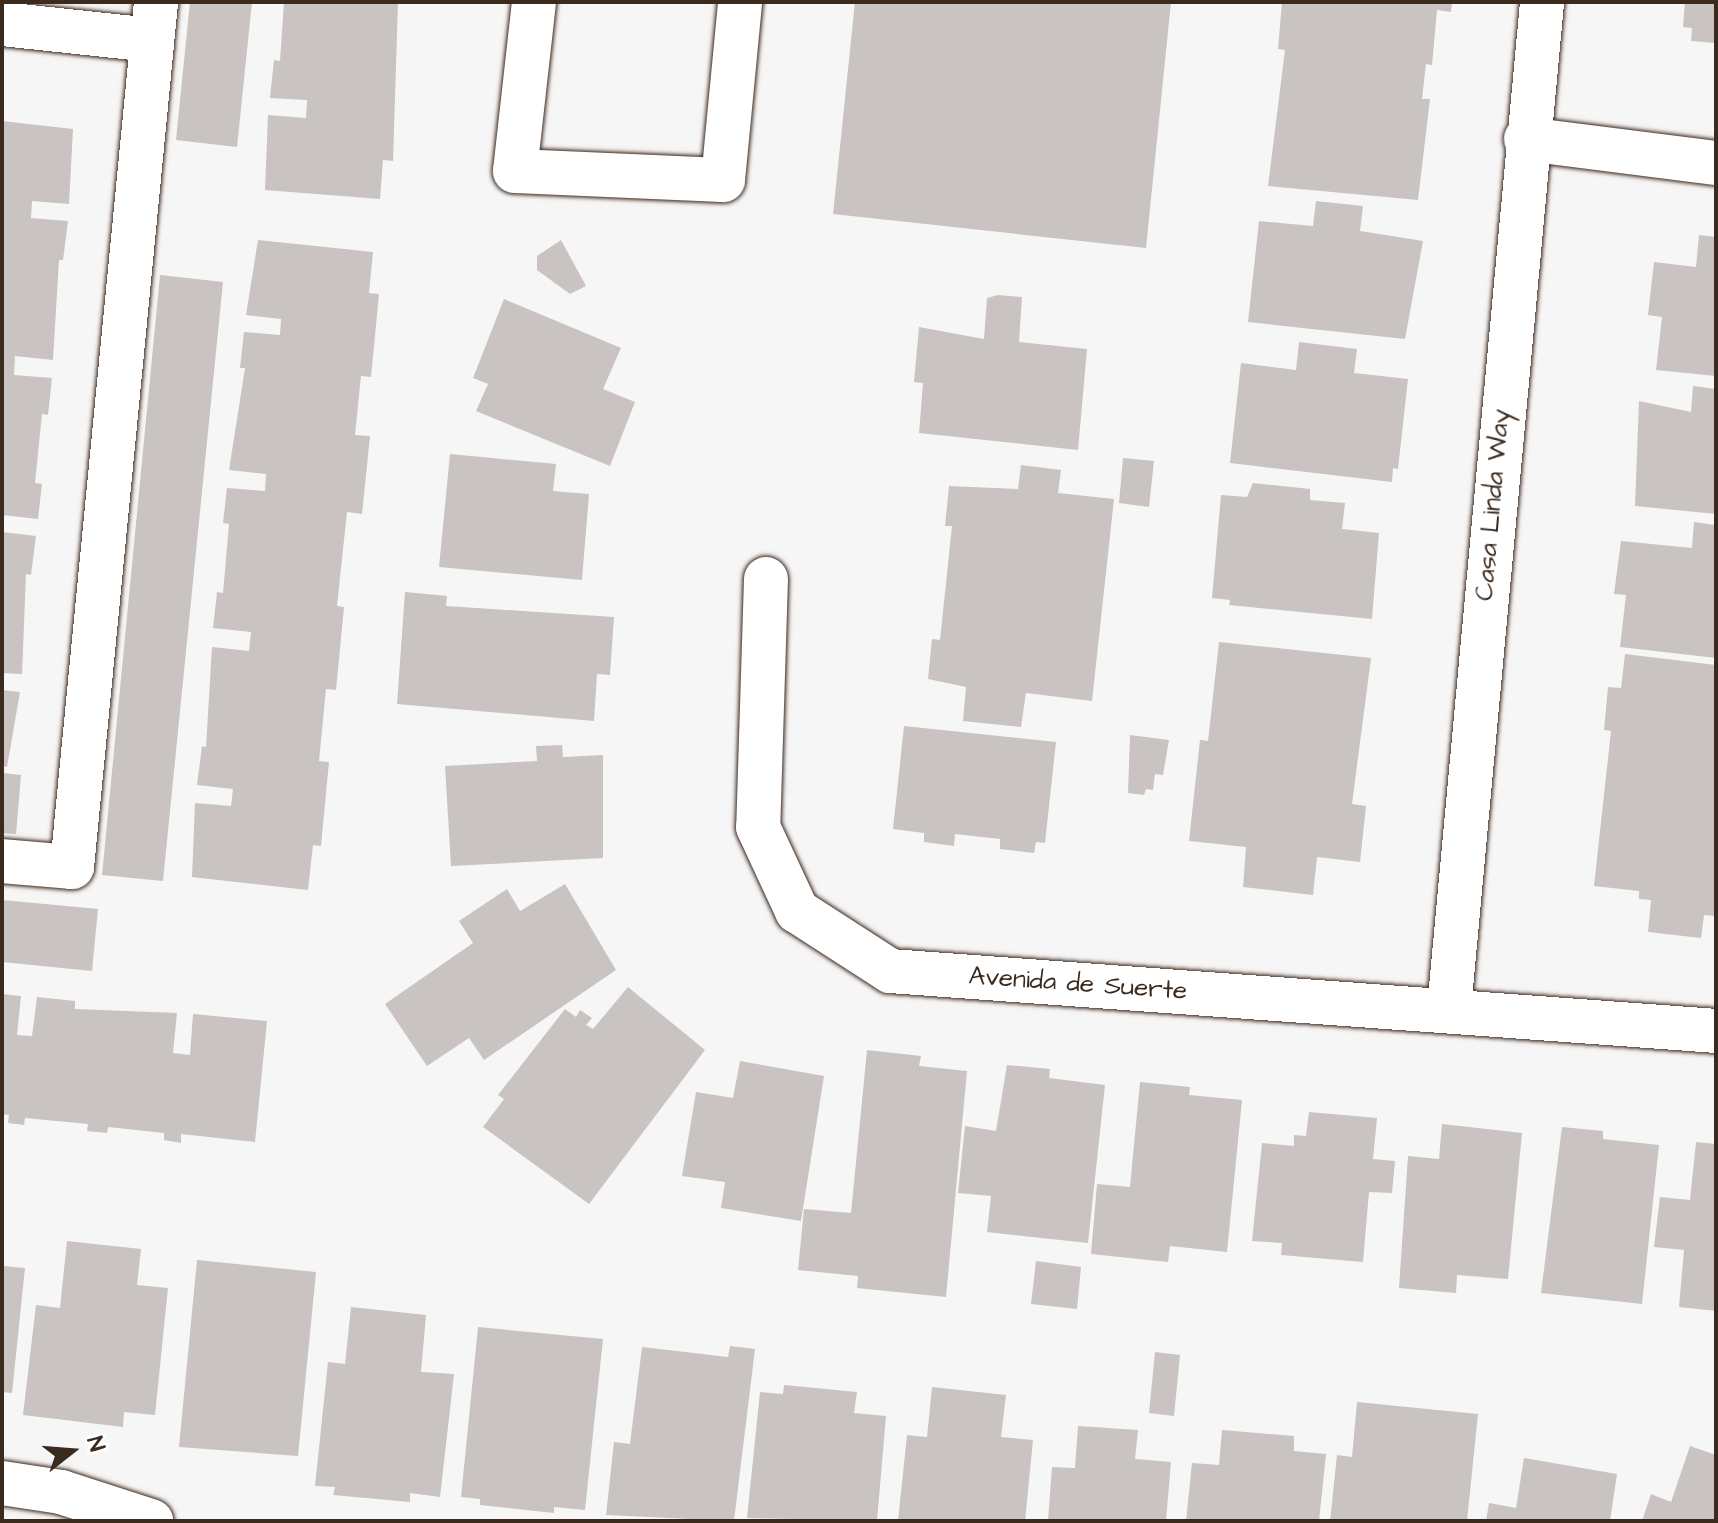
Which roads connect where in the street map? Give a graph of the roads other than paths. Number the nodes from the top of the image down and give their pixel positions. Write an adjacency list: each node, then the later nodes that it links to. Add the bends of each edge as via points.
1 (534, 2): 2 (street, via 515,171 723,180)
2 (740, 2)
3 (1542, 2): 6 (street, Casa Linda Way)
4 (154, 21): 5 (street); 9 (street, via 72,867)
5 (2, 24)
6 (1526, 139): 7 (street); 10 (street, Casa Linda Way)
7 (1716, 163)
8 (766, 579): 10 (street, Avenida de Suerte, via 758,827 797,911 890,971)
9 (2, 861)
10 (1449, 1009): 11 (street, Avenida de Suerte)
11 (1716, 1031)
12 (2, 1483): 13 (street, via 61,1492)
13 (151, 1521)

